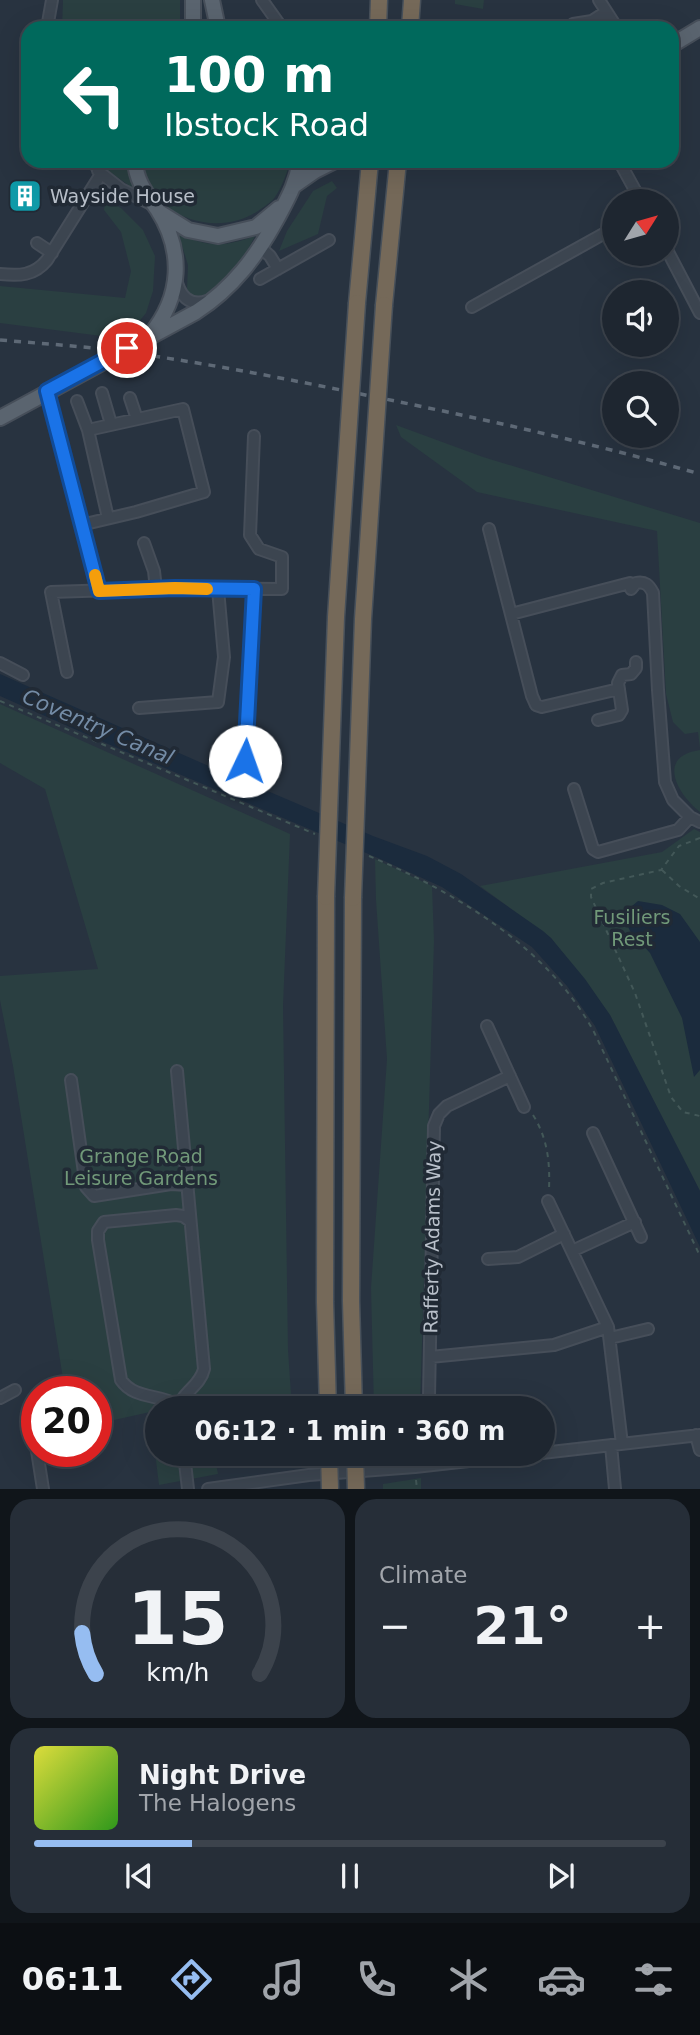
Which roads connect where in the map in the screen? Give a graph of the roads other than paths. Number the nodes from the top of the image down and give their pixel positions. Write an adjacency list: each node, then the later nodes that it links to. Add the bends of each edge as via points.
1 (52, 0): 9 (street)
2 (193, 0): 10 (main road)
3 (212, 0): 11 (main road)
4 (262, 0): 12 (street)
5 (379, 0): 13 (highway)
6 (412, 0): 14 (highway)
7 (599, 0): 8 (street)
8 (606, 12): 15 (street); 16 (street)
9 (50, 21)
10 (193, 21)
11 (216, 21)
12 (277, 21)
13 (378, 21)
14 (410, 21)
15 (592, 21)
16 (612, 21)
17 (700, 28): 18 (main road)
18 (679, 41)
19 (96, 168): 26 (street)
20 (136, 168): 30 (main road, via 141,187)
21 (299, 168): 27 (main road)
22 (321, 168): 27 (main road)
23 (369, 168): 93 (highway, bridge, via 336,617 326,897)
24 (397, 168): 94 (highway, bridge, via 363,619 353,898)
25 (623, 168): 28 (street)
26 (101, 174): 30 (street); 35 (street)
27 (295, 185): 29 (main road)
28 (634, 189)
29 (285, 204): 30 (main road, via 256,227 218,236 188,230); 34 (main road)
30 (156, 209): 39 (main road, via 174,250)
31 (602, 235): 42 (street)
32 (329, 240): 37 (street)
33 (37, 243): 35 (street)
34 (261, 248): 37 (street); 41 (main road)
35 (52, 253): 38 (street, via 33,272)
36 (675, 266): 43 (street)
37 (278, 269): 40 (street)
38 (0, 274)
39 (176, 277): 41 (street, via 179,290 193,303); 44 (main road, via 169,303)
40 (260, 279)
41 (219, 295): 44 (main road)
42 (472, 307)
43 (700, 313)
44 (150, 336): 45 (main road)
45 (47, 391): 49 (main road); 55 (street)
46 (102, 393): 51 (street)
47 (130, 398): 50 (street)
48 (77, 401): 52 (street)
49 (0, 418)
50 (137, 419): 51 (street); 54 (street, via 183,409 204,492)
51 (111, 424): 52 (street)
52 (88, 430): 54 (street)
53 (254, 436): 60 (street, via 250,535 259,549 282,557 282,589)
54 (108, 518): 55 (street)
55 (81, 524): 61 (street)
56 (489, 529): 62 (street)
57 (144, 543): 58 (street, via 155,571)
58 (156, 589): 59 (street); 61 (street)
59 (218, 589): 60 (street); 68 (street, via 224,657 218,702)
60 (254, 589): 70 (street)
61 (99, 591): 65 (street, via 51,592)
62 (511, 614): 63 (street, via 643,582 653,593); 67 (street, via 536,705)
63 (656, 658): 67 (street, via 635,659 636,668 622,676); 72 (street, via 665,782 673,800)
64 (0, 663): 66 (street)
65 (67, 672)
66 (23, 676)
67 (619, 689): 69 (street, via 619,715)
68 (139, 709)
69 (598, 720)
70 (245, 761)
71 (574, 789): 72 (street, via 593,849 598,852 678,830)
72 (695, 820)
73 (487, 1026): 75 (street)
74 (177, 1071): 79 (street)
75 (510, 1076): 77 (street); 89 (street, Rafferty Adams Way, via 447,1106 434,1126)
76 (71, 1080): 79 (street, via 89,1192 94,1196)
77 (524, 1107)
78 (593, 1133): 82 (street)
79 (187, 1185): 81 (street)
80 (548, 1202): 83 (street)
81 (190, 1221): 91 (street, via 183,1216 164,1216 104,1222 99,1231 121,1380 130,1390); 92 (street, via 204,1369)
82 (635, 1222): 84 (street); 85 (street)
83 (564, 1234): 85 (street); 86 (street, via 518,1257)
84 (641, 1237)
85 (572, 1251): 88 (street)
86 (488, 1259)
87 (648, 1329): 88 (street, Rafferty Adams Way)
88 (609, 1333): 89 (street, Rafferty Adams Way, via 554,1345); 98 (street)
89 (430, 1357): 95 (street, Rafferty Adams Way)
90 (15, 1390): 96 (street)
91 (147, 1396)
92 (184, 1396)
93 (328, 1396)
94 (354, 1396)
95 (429, 1396)
96 (0, 1398)
97 (698, 1435): 98 (street); 99 (street)
98 (616, 1445): 100 (street); 111 (street)
99 (700, 1450)
100 (555, 1452)
101 (185, 1466): 107 (street)
102 (329, 1466): 109 (highway, bridge)
103 (355, 1466): 110 (highway, bridge)
104 (424, 1466): 108 (street)
105 (40, 1467): 106 (street)
106 (43, 1489)
107 (188, 1489)
108 (208, 1489)
109 (330, 1489)
110 (356, 1489)
111 (615, 1489)

